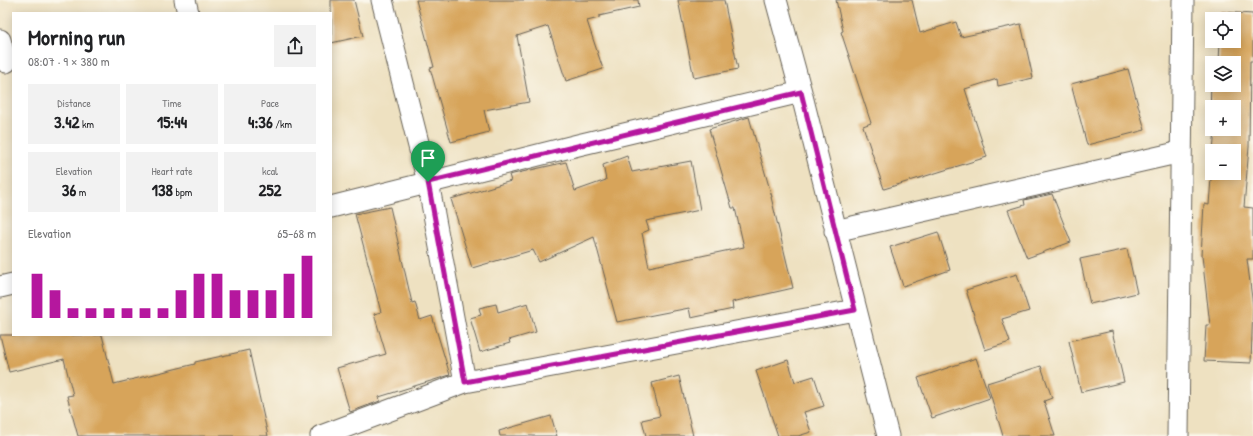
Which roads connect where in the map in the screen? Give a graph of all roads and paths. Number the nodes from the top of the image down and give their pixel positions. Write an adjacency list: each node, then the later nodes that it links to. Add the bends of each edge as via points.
1 (185, 0): 5 (street)
2 (382, 0): 10 (street)
3 (776, 0): 8 (street)
4 (1183, 0): 9 (street)
5 (188, 12)
6 (0, 40): 7 (street)
7 (6, 62)
8 (801, 92): 10 (street); 12 (street)
9 (1181, 152): 12 (street); 19 (street)
10 (428, 182): 11 (street); 16 (street)
11 (332, 207)
12 (835, 231): 15 (street)
13 (12, 284): 14 (street)
14 (0, 287)
15 (855, 310): 16 (street); 18 (street)
16 (465, 382): 17 (street)
17 (321, 436)
18 (888, 436)
19 (1178, 436)

